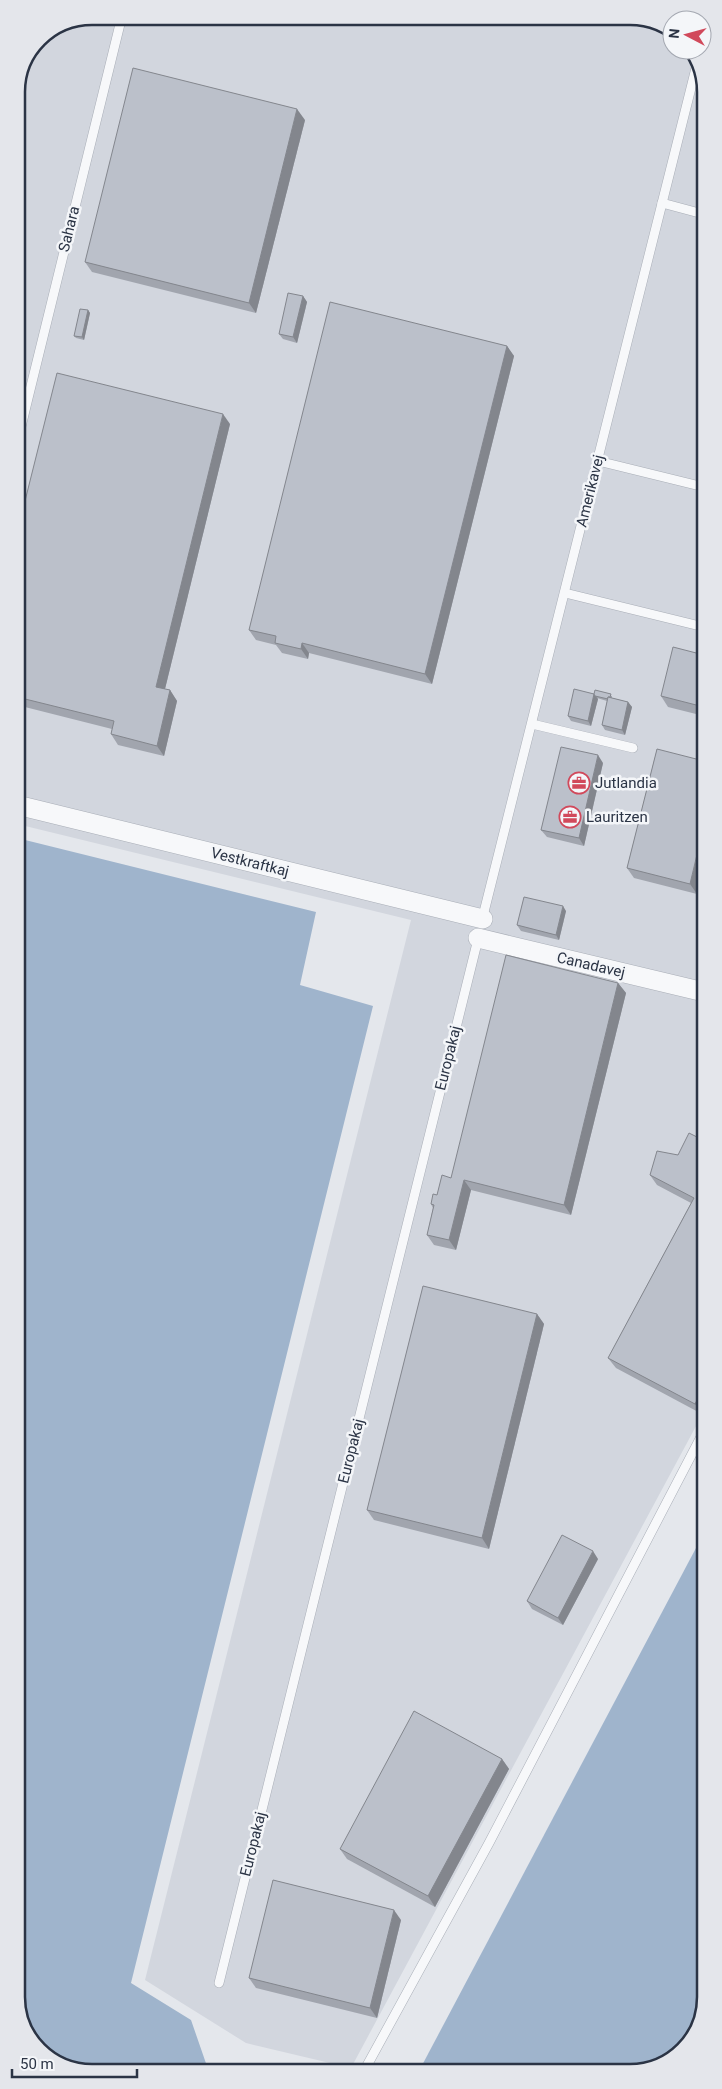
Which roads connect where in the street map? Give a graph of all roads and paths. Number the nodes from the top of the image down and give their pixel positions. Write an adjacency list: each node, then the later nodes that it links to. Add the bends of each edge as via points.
1 (120, 25): 5 (lane, Sahara)
2 (695, 74): 3 (lane, Amerikavej)
3 (662, 204): 4 (lane); 6 (lane, Amerikavej)
4 (697, 213)
5 (25, 410)
6 (598, 462): 7 (lane); 8 (lane, Amerikavej)
7 (697, 485)
8 (565, 593): 9 (lane); 10 (lane, Amerikavej)
9 (697, 625)
10 (532, 724): 11 (lane); 13 (lane, Amerikavej)
11 (633, 748)
12 (25, 807): 13 (street, Vestkraftkaj)
13 (483, 919): 14 (lane, Europakaj)
14 (478, 938): 15 (street, Canadavej); 17 (lane, Europakaj)
15 (697, 990)
16 (697, 1444): 18 (lane)
17 (219, 1984)
18 (368, 2064)

